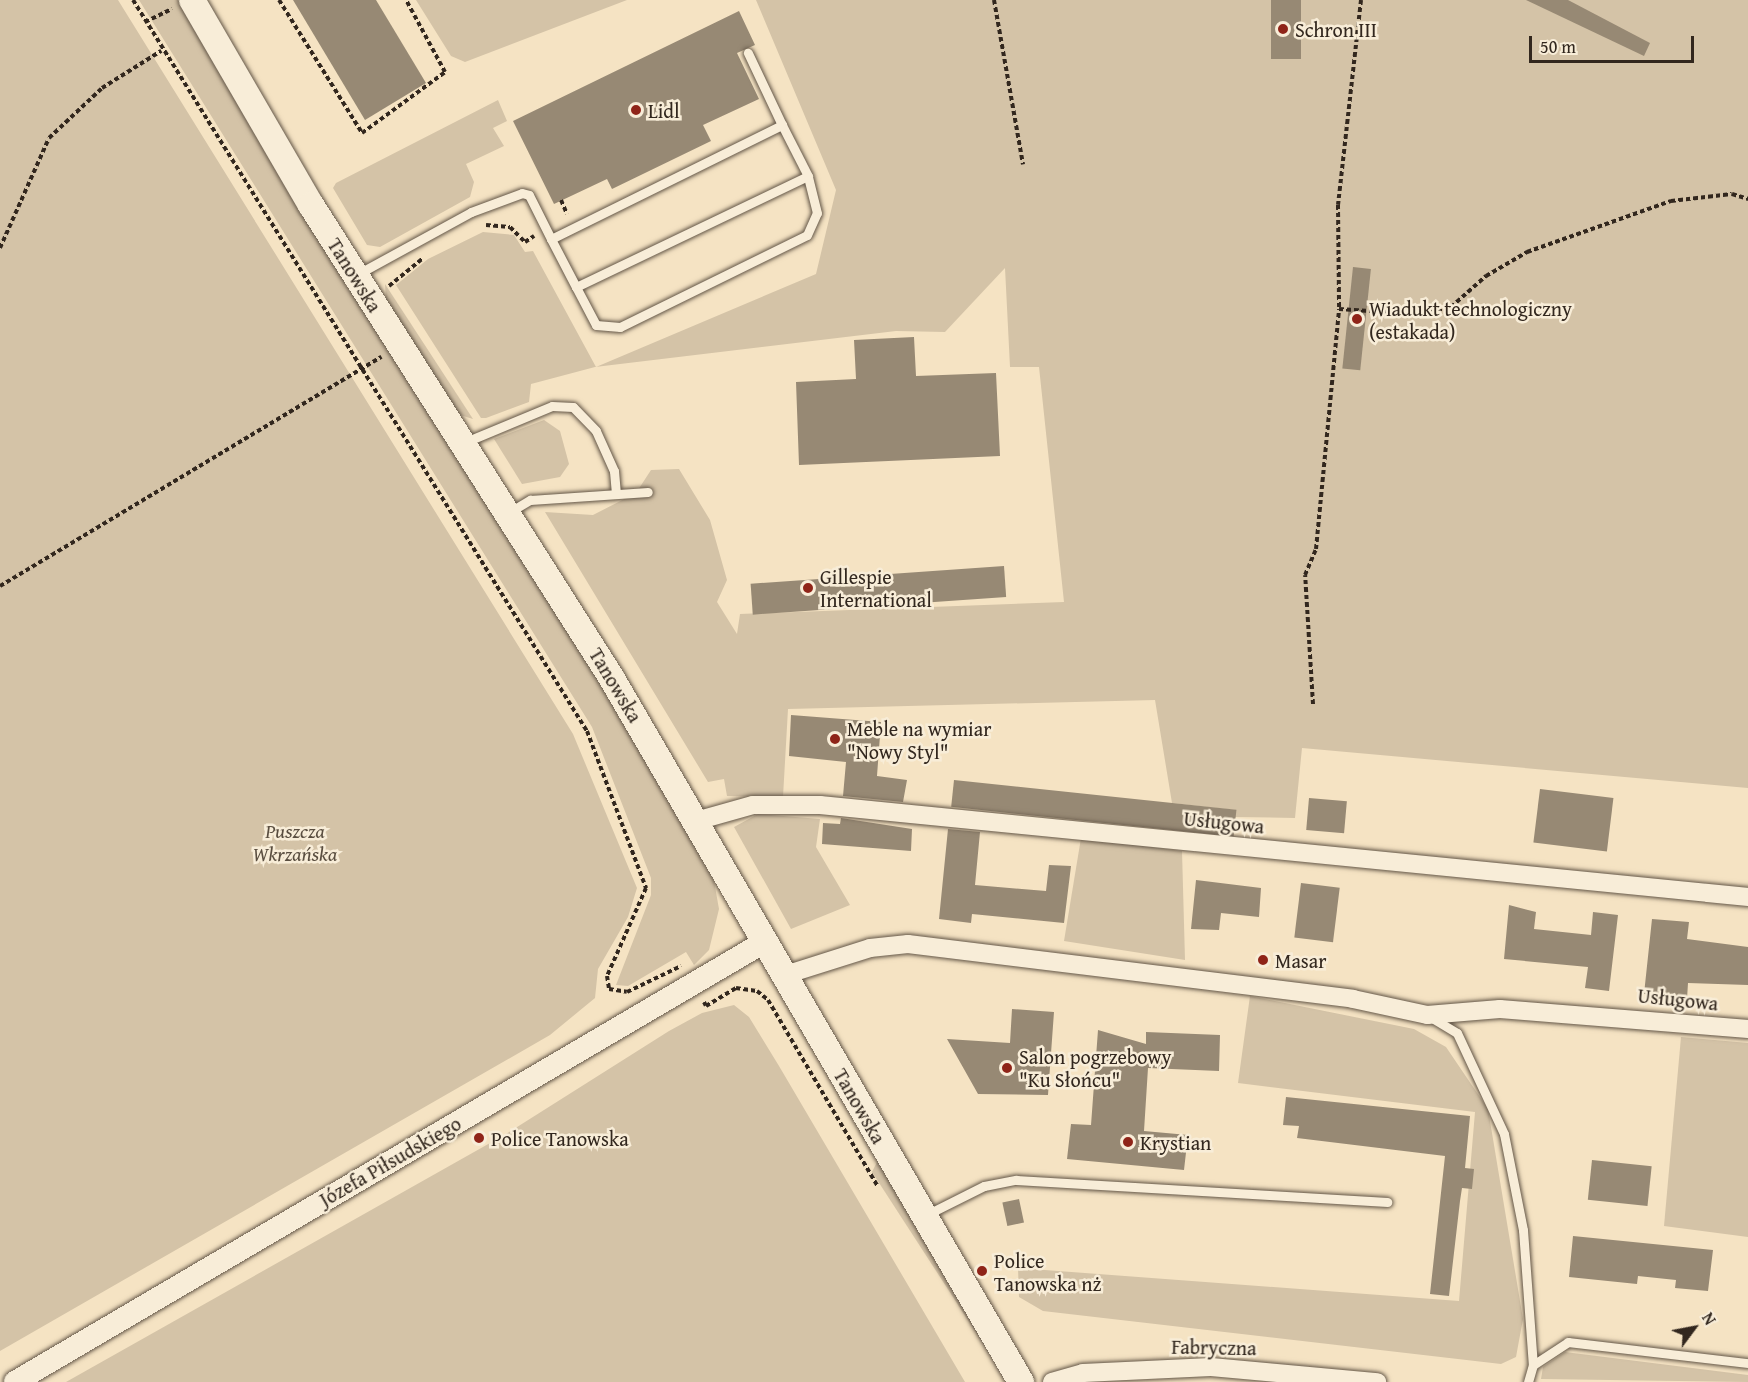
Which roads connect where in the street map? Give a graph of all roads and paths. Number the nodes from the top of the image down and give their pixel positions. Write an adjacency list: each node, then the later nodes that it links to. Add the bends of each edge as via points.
1 (133, 0): 7 (path)
2 (279, 0): 3 (path, via 362,133 445,72)
3 (406, 0)
4 (994, 0): 11 (path)
5 (1361, 0): 23 (path, via 1338,205)
6 (187, 2): 7 (path); 20 (main road, Tanowska)
7 (145, 22): 8 (path)
8 (161, 51): 18 (path, via 102,88 49,138); 25 (path)
9 (748, 53): 10 (lane)
10 (782, 125): 12 (lane); 17 (lane)
11 (1023, 164)
12 (808, 176): 22 (lane); 22 (lane, via 817,213 807,235 620,327 596,325)
13 (1748, 199): 23 (path, via 1732,194 1671,201 1527,252 1486,276 1450,307 1415,314)
14 (561, 200): 16 (path, via 568,215)
15 (481, 226): 16 (path, via 510,227 525,242)
16 (547, 229): 17 (lane); 20 (lane, via 529,195 522,193 471,212)
17 (551, 239): 22 (lane)
18 (0, 248)
19 (426, 256): 21 (path)
20 (355, 276): 24 (main road, Tanowska)
21 (389, 287)
22 (576, 287)
23 (1339, 309): 31 (path, via 1316,549 1305,575)
24 (400, 345): 25 (path); 26 (main road, Tanowska)
25 (361, 369): 30 (path); 35 (path, via 587,731 646,888 607,976 609,988 627,992 676,964)
26 (463, 443): 28 (lane, via 552,406 573,407 596,432 614,471); 29 (main road, Tanowska)
27 (648, 492): 28 (lane)
28 (616, 493): 29 (lane, via 530,500)
29 (508, 513): 32 (main road, Tanowska)
30 (0, 586)
31 (1313, 704)
32 (696, 821): 33 (street, Usługowa, via 753,805 820,805); 34 (main road, Tanowska)
33 (1748, 897)
34 (766, 941): 36 (main road, Tanowska); 46 (street, Józefa Piłsudskiego)
35 (687, 973)
36 (785, 975): 38 (street, Usługowa, via 870,948 908,944 1353,999); 42 (main road, Tanowska)
37 (699, 993): 40 (path, via 706,1006 736,988 757,991 768,1000)
38 (1427, 1015): 39 (street, Usługowa, via 1500,1009); 44 (lane, via 1457,1033 1504,1134 1523,1230)
39 (1748, 1029)
40 (882, 1191)
41 (1387, 1202): 42 (lane, via 1016,1180 984,1186)
42 (924, 1216): 47 (main road, Tanowska)
43 (1748, 1363): 44 (lane, via 1568,1342)
44 (1533, 1365): 50 (lane)
45 (1270, 1376): 48 (street, Fabryczna, via 1146,1369 1083,1373); 49 (street, Fabryczna)
46 (15, 1382)
47 (1021, 1382)
48 (1052, 1382)
49 (1377, 1382)
50 (1528, 1382)

